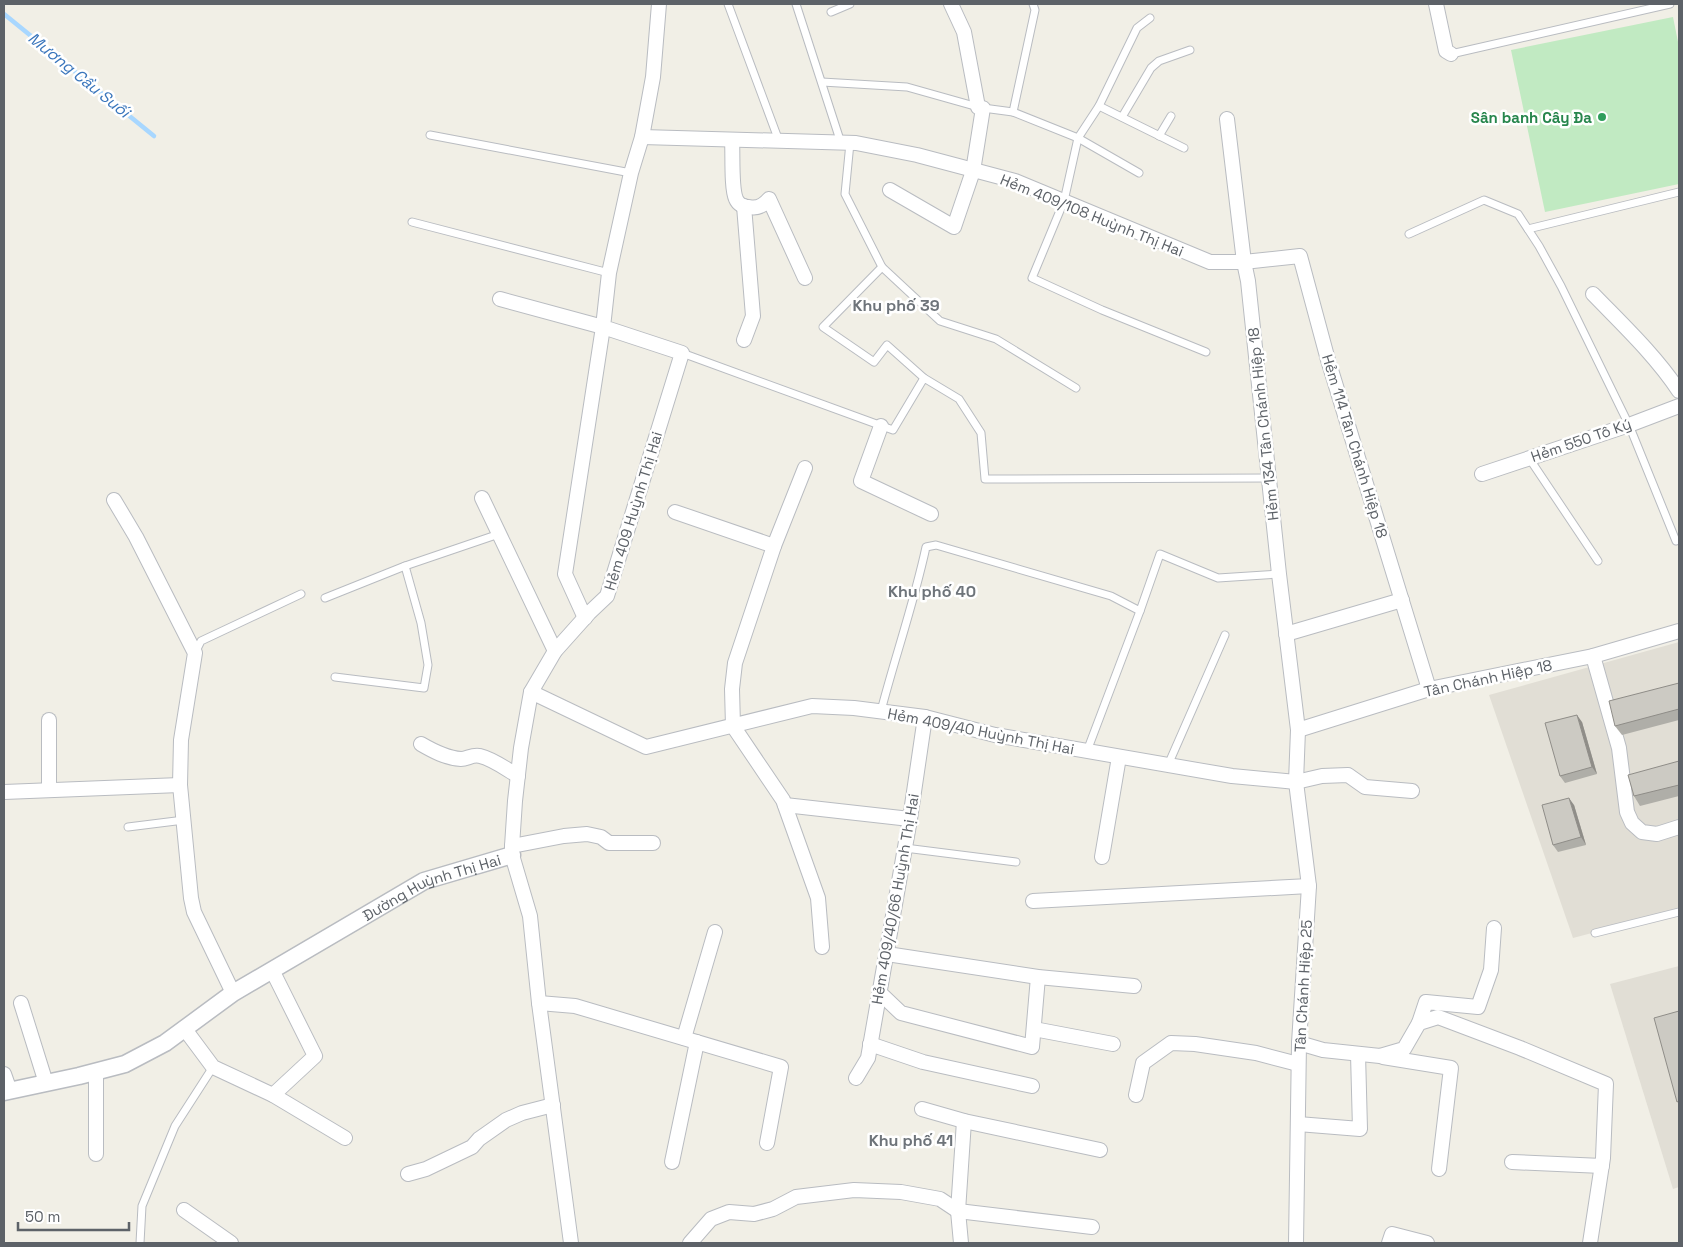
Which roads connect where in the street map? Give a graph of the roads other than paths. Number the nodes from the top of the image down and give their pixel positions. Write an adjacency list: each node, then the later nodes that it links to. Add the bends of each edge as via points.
1 (659, 4): 22 (street, via 653,76)
2 (728, 4): 25 (lane)
3 (796, 4): 13 (lane)
4 (850, 4): 9 (lane)
5 (951, 4): 15 (street, via 964,32)
6 (1033, 4): 16 (lane, via 1035,10)
7 (1436, 4): 12 (street, via 1446,51)
8 (1670, 4): 12 (lane)
9 (831, 12)
10 (1150, 18): 14 (lane, via 1137,28)
11 (1190, 50): 18 (lane, via 1159,61 1151,68)
12 (1451, 54)
13 (822, 82): 15 (lane, via 907,87); 26 (lane)
14 (1099, 106): 18 (lane); 23 (lane)
15 (981, 107): 16 (lane); 28 (street)
16 (1013, 112): 23 (lane)
17 (1170, 116): 21 (lane)
18 (1122, 117): 21 (lane)
19 (1226, 118): 38 (street, Hẻm 134 Tân Chánh Hiệp 18)
20 (430, 135): 29 (lane)
21 (1159, 136): 27 (lane)
22 (642, 137): 24 (street, Hẻm 409/108 Huỳnh Thị Hai); 29 (street)
23 (1078, 138): 30 (lane); 33 (lane)
24 (732, 140): 25 (street, Hẻm 409/108 Huỳnh Thị Hai); 34 (street, via 734,190 737,200)
25 (779, 142): 26 (street, Hẻm 409/108 Huỳnh Thị Hai)
26 (845, 143): 28 (street, Hẻm 409/108 Huỳnh Thị Hai, via 917,155); 39 (lane, via 845,194)
27 (1184, 148)
28 (973, 171): 31 (street, via 954,227); 33 (street, Hẻm 409/108 Huỳnh Thị Hai, via 1015,181)
29 (631, 173): 40 (street)
30 (1139, 173)
31 (890, 190)
32 (1679, 192): 36 (lane)
33 (1064, 201): 38 (street, Hẻm 409/108 Huỳnh Thị Hai, via 1210,262); 46 (lane, via 1032,278)
34 (744, 206): 41 (street, via 758,207 769,199); 45 (street, via 753,316)
35 (412, 222): 40 (lane)
36 (1528, 230): 37 (lane, via 1518,214 1484,200); 52 (lane, via 1561,286)
37 (1409, 234)
38 (1244, 262): 57 (street, Hẻm 134 Tân Chánh Hiệp 18); 70 (street, Hẻm 114 Tân Chánh Hiệp 18, via 1300,256 1328,360)
39 (882, 267): 48 (lane, via 823,327 874,362 887,345); 49 (lane, via 940,321 996,339)
40 (609, 273): 44 (street)
41 (805, 278)
42 (1593, 294): 50 (street, via 1650,353)
43 (500, 299): 44 (street)
44 (603, 327): 47 (street); 72 (street, via 565,574)
45 (744, 340)
46 (1206, 352)
47 (682, 353): 53 (lane); 72 (street, Hẻm 409 Huỳnh Thị Hai, via 607,596)
48 (924, 378): 53 (lane, via 892,430); 57 (lane, via 959,400 980,433 985,479)
49 (1076, 388)
50 (1679, 391)
51 (1679, 406): 52 (street, Hẻm 550 Tô Ký)
52 (1628, 425): 54 (street, Hẻm 550 Tô Ký); 63 (lane)
53 (881, 426): 61 (street, via 861,481)
54 (1529, 458): 56 (street, Hẻm 550 Tô Ký); 65 (lane)
55 (805, 468): 64 (street)
56 (1482, 474)
57 (1269, 478): 67 (street, Hẻm 134 Tân Chánh Hiệp 18)
58 (482, 498): 62 (street)
59 (114, 500): 77 (street)
60 (675, 512): 64 (street)
61 (931, 514)
62 (499, 534): 66 (lane); 76 (street)
63 (1676, 541)
64 (774, 546): 85 (street, via 735,663 732,689)
65 (1598, 561)
66 (405, 566): 69 (lane); 79 (lane, via 421,623 428,665 424,688)
67 (1279, 574): 71 (lane, via 1218,578 1160,554); 75 (street, Hẻm 134 Tân Chánh Hiệp 18)
68 (301, 594): 77 (lane, via 201,641)
69 (325, 598)
70 (1402, 600): 75 (street); 80 (street, Hẻm 114 Tân Chánh Hiệp 18)
71 (1140, 611): 82 (lane, via 1111,596 936,545 926,547); 88 (lane)
72 (585, 618): 76 (street, Hẻm 409 Huỳnh Thị Hai)
73 (1679, 630): 78 (street, Tân Chánh Hiệp 18)
74 (1225, 634): 90 (lane)
75 (1286, 634): 86 (street, Hẻm 134 Tân Chánh Hiệp 18)
76 (555, 651): 81 (street, Hẻm 409 Huỳnh Thị Hai)
77 (195, 653): 93 (street, via 181,740)
78 (1594, 656): 80 (street, Tân Chánh Hiệp 18); 101 (street, via 1619,748 1627,812 1632,823 1642,832 1657,834)
79 (335, 677)
80 (1429, 689): 86 (street, Tân Chánh Hiệp 18)
81 (532, 692): 85 (street, Hẻm 409/40 Huỳnh Thị Hai, via 646,748); 91 (street, Hẻm 409 Huỳnh Thị Hai)
82 (881, 712): 83 (street, Hẻm 409/40 Huỳnh Thị Hai); 85 (street, Hẻm 409/40 Huỳnh Thị Hai, via 812,706)
83 (925, 717): 88 (street, Hẻm 409/40 Huỳnh Thị Hai, via 995,735); 98 (street, Hẻm 409/40/66 Huỳnh Thị Hai)
84 (49, 720): 94 (street)
85 (734, 726): 97 (street)
86 (1298, 730): 92 (street, Tân Chánh Hiệp 25)
87 (421, 744): 91 (street, via 446,757 483,756)
88 (1087, 752): 89 (street, Hẻm 409/40 Huỳnh Thị Hai)
89 (1119, 758): 90 (street, Hẻm 409/40 Huỳnh Thị Hai); 105 (street)
90 (1168, 766): 92 (street, Hẻm 409/40 Huỳnh Thị Hai)
91 (518, 776): 104 (street, Hẻm 409 Huỳnh Thị Hai)
92 (1296, 782): 95 (street, Hẻm 409/40 Huỳnh Thị Hai, via 1348,775 1365,787); 107 (street, Tân Chánh Hiệp 25)
93 (180, 785): 94 (street); 99 (street)
94 (49, 790): 96 (street)
95 (1412, 791)
96 (4, 792)
97 (785, 805): 98 (street); 113 (street, via 818,898)
98 (910, 819): 103 (street, Hẻm 409/40/66 Huỳnh Thị Hai)
99 (184, 820): 100 (lane); 118 (street, via 194,912)
100 (128, 827)
101 (1679, 827)
102 (653, 843): 104 (street, via 609,843 601,836 587,834 564,836)
103 (905, 848): 106 (lane); 114 (street, Hẻm 409/40/66 Huỳnh Thị Hai)
104 (512, 851): 115 (street, Đường Huỳnh Thị Hai, via 424,881); 121 (street, Đường Huỳnh Thị Hai, via 530,916)
105 (1102, 857)
106 (1016, 862)
107 (1308, 886): 108 (street); 128 (street, Tân Chánh Hiệp 25)
108 (1033, 901)
109 (1679, 912): 112 (lane)
110 (1494, 928): 122 (street, via 1491,970 1478,1007 1426,1002)
111 (715, 932): 125 (street)
112 (1595, 933)
113 (822, 946)
114 (886, 954): 116 (street); 119 (street, Hẻm 409/40/66 Huỳnh Thị Hai)
115 (272, 970): 118 (street, Đường Huỳnh Thị Hai); 139 (street, via 315,1056)
116 (1038, 976): 117 (street); 124 (street)
117 (1134, 986)
118 (233, 993): 123 (street, Đường Huỳnh Thị Hai)
119 (880, 993): 124 (street, via 901,1013 1032,1047); 126 (street, Hẻm 409/40/66 Huỳnh Thị Hai)
120 (21, 1003): 136 (street)
121 (539, 1004): 125 (street, via 575,1006); 141 (street, Đường Huỳnh Thị Hai)
122 (1420, 1023): 130 (street, via 1404,1049); 151 (street, via 1438,1017 1606,1084)
123 (184, 1028): 132 (street); 133 (street, Đường Huỳnh Thị Hai, via 125,1064)
124 (1034, 1029): 127 (street)
125 (690, 1040): 146 (street, via 781,1067); 149 (street)
126 (870, 1044): 135 (street, Hẻm 409/40/66 Huỳnh Thị Hai, via 868,1058); 137 (street, via 923,1062)
127 (1113, 1044)
128 (1299, 1044): 129 (street); 131 (street, Tân Chánh Hiệp 25)
129 (1358, 1054): 130 (street); 144 (street, via 1360,1129)
130 (1380, 1056): 152 (street, via 1451,1068)
131 (1298, 1064): 140 (street, via 1256,1053 1170,1043 1142,1063); 144 (street, Tân Chánh Hiệp 25)
132 (213, 1067): 139 (street); 157 (lane, via 171,1135 142,1206)
133 (96, 1072): 136 (street, Đường Huỳnh Thị Hai); 148 (street)
134 (4, 1074): 138 (street)
135 (856, 1078)
136 (46, 1083): 138 (street, Đường Huỳnh Thị Hai)
137 (1032, 1086)
138 (7, 1091)
139 (273, 1095): 145 (street)
140 (1136, 1095)
141 (553, 1105): 153 (street, via 506,1120 472,1147); 159 (street, Đường Huỳnh Thị Hai)
142 (922, 1109): 143 (street)
143 (964, 1121): 147 (street); 155 (street)
144 (1298, 1124): 162 (street, Tân Chánh Hiệp 25)
145 (345, 1138)
146 (766, 1143)
147 (1100, 1150)
148 (96, 1154)
149 (672, 1162)
150 (1512, 1162): 151 (street)
151 (1602, 1166): 165 (street)
152 (1439, 1169)
153 (408, 1174)
154 (184, 1210): 158 (street)
155 (958, 1211): 156 (street); 160 (street, via 940,1199 902,1192 854,1190 796,1197 754,1214 729,1212 711,1219); 161 (street)
156 (1092, 1226)
157 (140, 1243)
158 (231, 1243)
159 (571, 1243)
160 (690, 1243)
161 (961, 1243)
162 (1296, 1243)
163 (1389, 1243): 164 (street, via 1392,1234)
164 (1427, 1243)
165 (1590, 1243)

